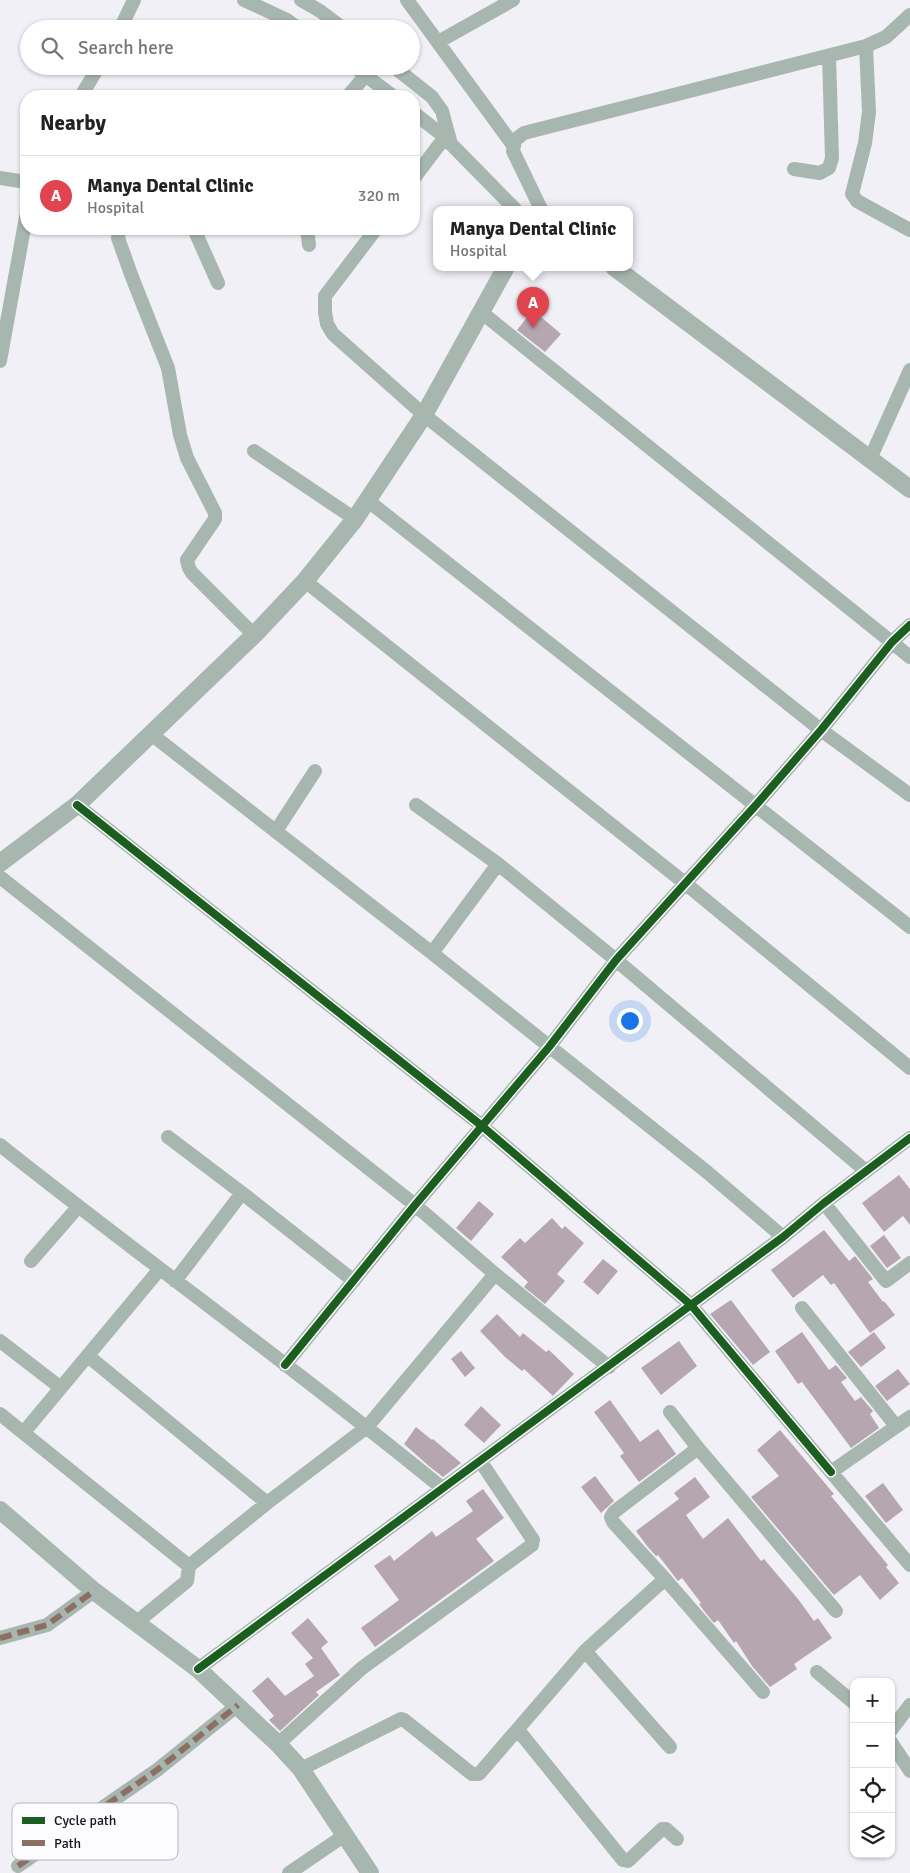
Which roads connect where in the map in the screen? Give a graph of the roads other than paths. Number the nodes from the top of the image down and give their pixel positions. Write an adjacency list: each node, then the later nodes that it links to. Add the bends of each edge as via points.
1 (134, 0): 7 (street)
2 (244, 0): 8 (street)
3 (302, 0): 9 (street)
4 (407, 0): 10 (street)
5 (513, 0): 10 (street)
6 (910, 15): 11 (street, via 886,36)
7 (124, 20)
8 (287, 20)
9 (333, 20)
10 (438, 42): 21 (street)
11 (866, 46): 12 (street); 28 (street, via 869,112 852,194 858,201)
12 (830, 56): 21 (street, via 524,133); 22 (street, via 832,158 829,168 820,173)
13 (94, 75): 16 (street)
14 (366, 75): 17 (street); 18 (street)
15 (406, 75): 20 (street, via 438,106 447,124)
16 (85, 90)
17 (353, 90)
18 (385, 90)
19 (420, 118): 20 (street)
20 (447, 139): 23 (street); 26 (street)
21 (513, 145): 27 (street, via 512,151)
22 (794, 169)
23 (420, 171)
24 (0, 178): 25 (street)
25 (20, 181)
26 (512, 206)
27 (540, 206)
28 (910, 230)
29 (22, 235): 38 (street)
30 (118, 235): 50 (street, via 168,368 187,458 215,513 215,519 187,564 192,573)
31 (197, 235): 37 (street)
32 (308, 235): 34 (street)
33 (371, 235): 42 (street, via 325,296 327,324 350,350)
34 (310, 246)
35 (504, 271): 39 (street)
36 (619, 271): 44 (street)
37 (218, 283)
38 (4, 309): 40 (street)
39 (481, 312): 42 (street); 51 (street)
40 (0, 361)
41 (910, 370): 44 (street)
42 (424, 414): 46 (street); 53 (street)
43 (254, 451): 47 (street)
44 (870, 459): 45 (street)
45 (910, 489)
46 (367, 500): 47 (street); 59 (street)
47 (355, 519): 48 (street)
48 (305, 581): 50 (street); 64 (street)
49 (910, 625): 51 (street)
50 (254, 635): 54 (street)
51 (892, 642): 52 (street); 53 (street)
52 (910, 657)
53 (822, 730): 56 (street); 59 (street)
54 (151, 734): 57 (street); 60 (street)
55 (315, 771): 60 (street)
56 (910, 795)
57 (77, 805): 61 (street); 70 (street)
58 (416, 805): 62 (street)
59 (756, 805): 64 (street); 65 (street)
60 (276, 831): 66 (street)
61 (0, 863)
62 (498, 864): 66 (street); 67 (street)
63 (0, 877): 77 (street)
64 (686, 884): 67 (street); 69 (street)
65 (910, 927)
66 (432, 953): 68 (street)
67 (616, 960): 68 (street); 74 (street)
68 (549, 1047): 70 (street); 79 (street, via 707,1172)
69 (910, 1068)
70 (482, 1126): 77 (street); 86 (street)
71 (168, 1137): 75 (street)
72 (910, 1138): 74 (street)
73 (0, 1145): 78 (street)
74 (866, 1171): 76 (street)
75 (242, 1192): 84 (street); 85 (street)
76 (824, 1203): 79 (street); 81 (street, via 886,1281)
77 (415, 1205): 83 (street); 85 (street)
78 (78, 1207): 80 (street); 82 (street)
79 (783, 1237): 86 (street)
80 (31, 1261)
81 (910, 1263)
82 (159, 1270): 84 (street); 89 (street)
83 (495, 1274): 91 (street); 97 (street)
84 (175, 1281): 90 (street)
85 (354, 1281): 90 (street)
86 (691, 1305): 91 (street); 101 (street)
87 (802, 1308): 96 (street)
88 (0, 1341): 92 (street)
89 (88, 1356): 92 (street); 103 (street)
90 (284, 1364): 97 (street)
91 (609, 1367): 100 (street)
92 (61, 1388): 98 (street)
93 (670, 1412): 99 (street)
94 (0, 1414): 98 (street)
95 (910, 1417): 96 (street)
96 (896, 1426): 101 (street)
97 (367, 1427): 102 (street); 103 (street)
98 (24, 1432): 106 (street)
99 (698, 1448): 107 (street, via 611,1517); 109 (street)
100 (481, 1462): 102 (street); 121 (street, via 533,1540 532,1545 362,1668)
101 (831, 1472): 105 (street)
102 (442, 1488): 113 (street)
103 (268, 1503): 106 (street)
104 (0, 1510): 108 (street)
105 (910, 1565)
106 (188, 1566): 110 (street, via 186,1581)
107 (665, 1579): 112 (street); 115 (street)
108 (94, 1591): 110 (street); 111 (street, via 47,1625)
109 (836, 1611)
110 (137, 1622): 113 (street)
111 (0, 1638)
112 (585, 1651): 120 (street); 122 (street)
113 (198, 1669): 117 (street)
114 (817, 1672): 116 (street)
115 (763, 1692)
116 (850, 1700)
117 (238, 1705): 121 (street); 126 (street, via 157,1770)
118 (910, 1705): 119 (street)
119 (895, 1725)
120 (518, 1730): 124 (street, via 476,1775 401,1719); 128 (street, via 623,1860 628,1861 662,1829)
121 (278, 1744): 124 (street)
122 (670, 1747)
123 (895, 1748): 125 (street)
124 (301, 1769): 127 (street)
125 (910, 1771)
126 (109, 1803)
127 (346, 1835): 131 (street); 132 (street)
128 (677, 1840)
129 (27, 1860): 130 (street)
130 (18, 1866)
131 (289, 1873)
132 (370, 1873)

